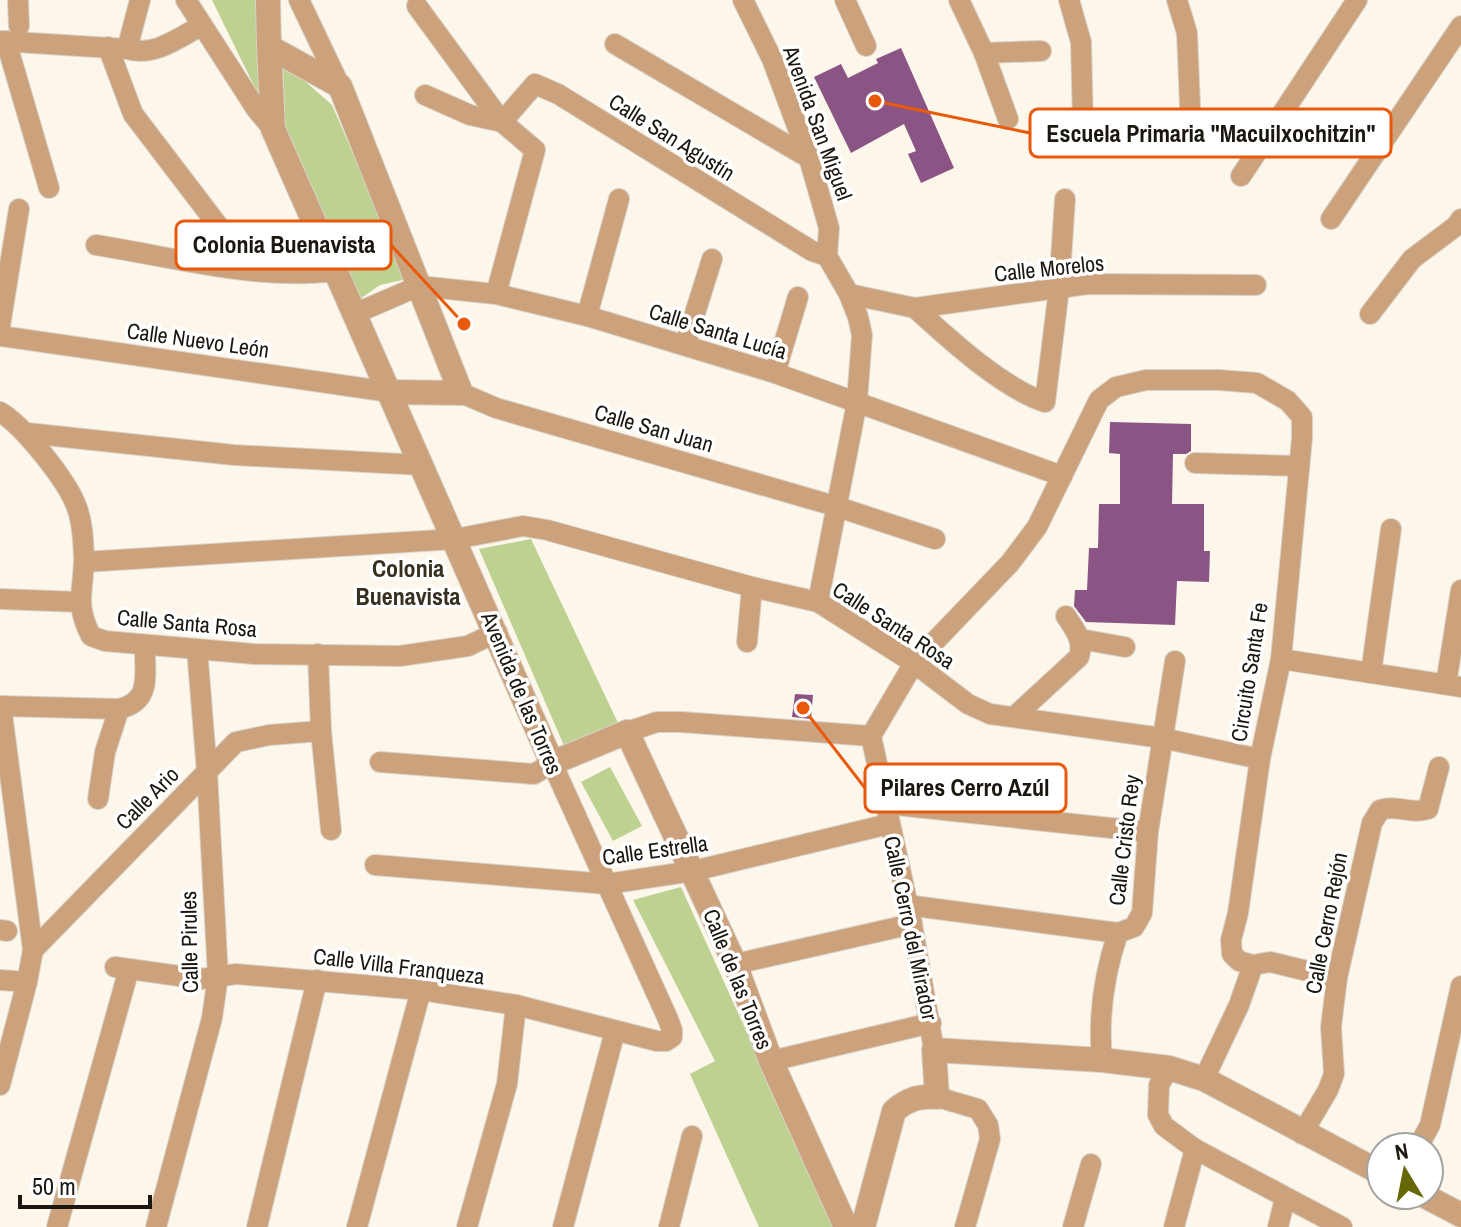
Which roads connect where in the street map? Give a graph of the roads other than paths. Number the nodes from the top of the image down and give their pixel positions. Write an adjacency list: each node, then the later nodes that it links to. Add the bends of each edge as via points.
1 (18, 0): 15 (street)
2 (140, 0): 19 (street)
3 (186, 0): 13 (street, Avenida de las Torres)
4 (268, 0): 18 (street)
5 (299, 0): 23 (street)
6 (743, 0): 28 (street, Avenida San Miguel, via 772,59)
7 (845, 0): 17 (street)
8 (959, 0): 21 (street)
9 (1069, 0): 10 (street, via 1081,42 1083,124 1086,135 1094,139 1191,131 1187,33)
10 (1177, 0)
11 (1357, 0): 29 (street)
12 (417, 6): 26 (street)
13 (202, 25): 19 (street, via 140,53); 27 (street, Avenida de las Torres)
14 (1461, 26): 34 (street)
15 (8, 36): 19 (street); 22 (street)
16 (615, 44): 28 (street)
17 (866, 46)
18 (269, 47): 23 (street); 27 (street, Avenida de las Torres)
19 (118, 48): 39 (street, via 133,114)
20 (1041, 51): 21 (street)
21 (984, 53): 25 (street)
22 (9, 82): 30 (street)
23 (340, 86): 42 (street)
24 (425, 95): 26 (street)
25 (1008, 119)
26 (502, 122): 37 (street, Calle San Agustín, via 535,84); 44 (street, via 535,150)
27 (273, 129): 40 (street, Avenida de las Torres)
28 (809, 158): 37 (street, Avenida San Miguel, via 829,228)
29 (1241, 176)
30 (49, 188)
31 (619, 199): 50 (street)
32 (1065, 199): 43 (street)
33 (19, 209): 51 (street)
34 (1331, 219)
35 (1461, 219): 49 (street, via 1412,259)
36 (96, 245): 39 (street)
37 (827, 256): 45 (street, Avenida San Miguel)
38 (712, 259): 53 (street)
39 (252, 270): 40 (street, via 303,275)
40 (334, 271): 48 (street, Avenida de las Torres)
41 (1256, 285): 43 (street, Calle Morelos, via 1088,284)
42 (419, 286): 44 (street, Calle Santa Lucía); 48 (street, Calle Santa Lucía); 56 (street)
43 (1059, 289): 47 (street, Calle Morelos); 47 (street, via 1045,402 996,374)
44 (496, 294): 50 (street, Calle Santa Lucía)
45 (849, 294): 47 (street, Calle Morelos); 57 (street, Avenida San Miguel, via 862,335)
46 (798, 297): 54 (street)
47 (915, 308)
48 (354, 314): 55 (street, Avenida de las Torres)
49 (1370, 314)
50 (587, 316): 53 (street, Calle Santa Lucía)
51 (0, 326)
52 (0, 336): 55 (street, Calle Nuevo León)
53 (685, 345): 54 (street, Calle Santa Lucía)
54 (775, 373): 57 (street, Calle Santa Lucía)
55 (390, 392): 56 (street); 61 (street, Avenida de las Torres)
56 (461, 393): 64 (street, Calle San Juan, via 496,408)
57 (857, 402): 63 (street, Calle Santa Lucía); 64 (street, Avenida San Miguel)
58 (0, 412): 59 (street)
59 (27, 433): 61 (street, via 234,455); 68 (street, via 77,506)
60 (1195, 463): 62 (street)
61 (422, 465): 66 (street, Avenida de las Torres)
62 (1297, 466): 63 (street, Circuito Santa Fe, via 1302,417 1288,401 1257,383 1146,380 1116,387 1099,400); 82 (street, Circuito Santa Fe)
63 (1062, 476): 84 (street, via 1037,527 1010,563)
64 (835, 506): 67 (street); 73 (street, Avenida San Miguel)
65 (1391, 529): 85 (street)
66 (455, 539): 68 (street, Calle Santa Rosa); 69 (street, Calle Santa Rosa, via 523,526); 75 (street, Avenida de las Torres)
67 (935, 539)
68 (84, 562): 72 (street)
69 (752, 587): 73 (street, Calle Santa Rosa); 77 (street)
70 (1461, 590): 86 (street)
71 (0, 599): 72 (street)
72 (79, 602): 78 (street, Calle Santa Rosa, via 91,636)
73 (818, 602): 84 (street, Calle Santa Rosa)
74 (1066, 616): 76 (street)
75 (497, 632): 81 (street, Calle Santa Rosa, via 468,646 400,656); 96 (street, Avenida de las Torres)
76 (1080, 639): 79 (street); 89 (street, via 1079,657)
77 (747, 642)
78 (145, 645): 80 (street, Calle Santa Rosa); 88 (street, via 140,699)
79 (1125, 647)
80 (197, 649): 81 (street, Calle Santa Rosa); 98 (street, Calle Pirules)
81 (318, 654): 90 (street)
82 (1281, 659): 85 (street); 94 (street, Circuito Santa Fe)
83 (1175, 661): 93 (street, Calle Cristo Rey)
84 (914, 663): 89 (street, Calle Santa Rosa, via 968,704); 92 (street)
85 (1371, 673): 86 (street)
86 (1454, 686)
87 (0, 706): 88 (street); 108 (street)
88 (126, 707): 99 (street, via 105,752)
89 (1014, 717): 93 (street, Calle Santa Rosa)
90 (321, 731): 98 (street, Calle Ario, via 236,742); 101 (street)
91 (627, 732): 92 (street, via 669,722); 96 (street); 104 (street, Calle de las Torres)
92 (871, 736): 100 (street, Calle Cerro del Mirador)
93 (1162, 738): 94 (street, Calle Santa Rosa); 102 (street, Calle Cristo Rey)
94 (1260, 759): 110 (street, Circuito Santa Fe, via 1231,940 1232,954)
95 (380, 762): 96 (street, via 534,774)
96 (552, 763): 105 (street, Avenida de las Torres)
97 (1439, 767): 112 (street, Calle Cerro Rejón, via 1428,809 1415,813 1390,807 1380,810 1372,823)
98 (207, 772): 108 (street, Calle Ario); 111 (street, Calle Pirules)
99 (98, 799)
100 (888, 814): 102 (street, Calle Estrella); 104 (street, Calle Estrella); 106 (street, Calle Cerro del Mirador)
101 (331, 830)
102 (1148, 832): 107 (street, Calle Cristo Rey, via 1142,913 1134,927)
103 (375, 865): 105 (street, Calle Estrella)
104 (693, 871): 105 (street, Calle Estrella); 109 (street, Calle de las Torres)
105 (607, 884): 121 (street, Avenida de las Torres)
106 (909, 915): 107 (street); 109 (street); 119 (street, Calle Cerro del Mirador)
107 (1118, 933): 123 (street, Calle Cristo Rey, via 1103,993)
108 (33, 950): 115 (street)
109 (735, 964): 124 (street, Calle de las Torres)
110 (1253, 965): 112 (street, via 1270,962); 126 (street)
111 (218, 976): 114 (street, Calle Villa Franqueza); 136 (street, Calle Villa Franqueza, via 201,979 122,968); 137 (street, Calle Pirules, via 212,1018)
112 (1337, 978): 130 (street, Calle Cerro Rejón, via 1331,1027 1334,1074)
113 (0, 980): 115 (street)
114 (317, 980): 117 (street, Calle Villa Franqueza); 138 (street)
115 (27, 982): 127 (street)
116 (1461, 986): 129 (street)
117 (421, 990): 118 (street, Calle Villa Franqueza); 139 (street)
118 (516, 1005): 120 (street, Calle Villa Franqueza); 140 (street, via 507,1084)
119 (931, 1023): 122 (street, Calle Cerro del Mirador); 124 (street)
120 (615, 1031): 121 (street, Calle Villa Franqueza, via 657,1041); 141 (street)
121 (672, 1037)
122 (934, 1050): 123 (street); 128 (street, Calle Cerro del Mirador)
123 (1102, 1060): 125 (street)
124 (771, 1061): 143 (street, Calle de las Torres)
125 (1169, 1068): 126 (street); 132 (street, via 1159,1085 1158,1115 1164,1126)
126 (1204, 1079): 130 (street)
127 (0, 1085)
128 (937, 1097): 144 (street, via 906,1100 894,1111); 145 (street, via 978,1109 988,1125 990,1139)
129 (1427, 1131)
130 (1302, 1134): 134 (street)
131 (692, 1136): 142 (street)
132 (1195, 1149): 135 (street); 147 (street)
133 (1091, 1164): 146 (street)
134 (1365, 1165)
135 (1285, 1198): 148 (street); 149 (street)
136 (57, 1227)
137 (156, 1227)
138 (257, 1227)
139 (357, 1227)
140 (467, 1227)
141 (563, 1227)
142 (669, 1227)
143 (846, 1227)
144 (863, 1227)
145 (965, 1227)
146 (1073, 1227)
147 (1174, 1227)
148 (1278, 1227)
149 (1342, 1227)

